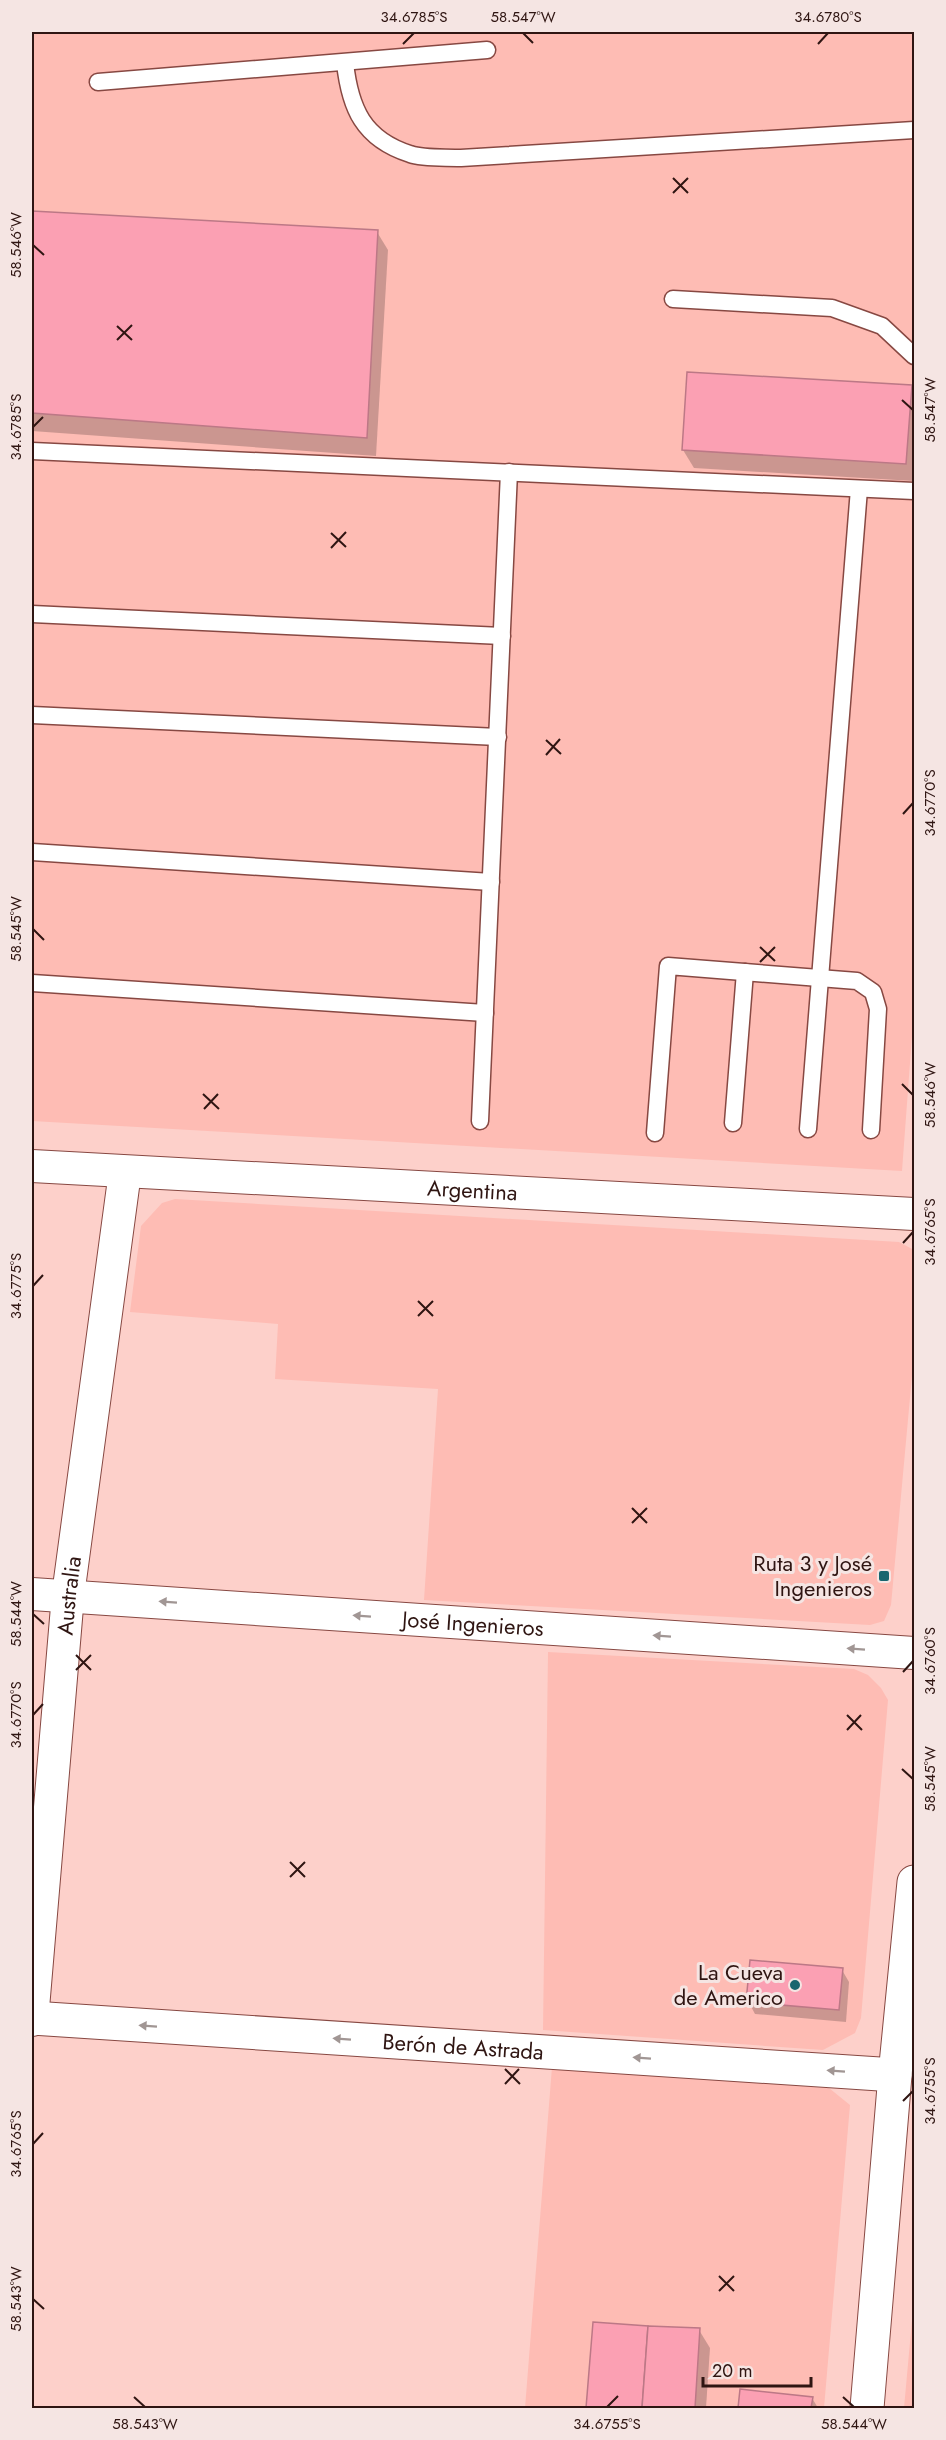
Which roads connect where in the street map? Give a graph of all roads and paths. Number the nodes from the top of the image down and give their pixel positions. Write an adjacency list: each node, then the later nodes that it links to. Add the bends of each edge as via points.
1 (487, 50): 2 (lane)
2 (345, 63): 3 (lane); 4 (lane, via 357,116 376,137 411,155 461,158)
3 (98, 82)
4 (915, 130)
5 (673, 299): 6 (lane, via 832,308 882,326)
6 (915, 356)
7 (32, 451): 8 (lane)
8 (509, 472): 9 (lane); 12 (lane)
9 (859, 489): 10 (lane); 18 (lane)
10 (915, 491)
11 (32, 614): 12 (lane)
12 (502, 636): 14 (lane)
13 (32, 715): 14 (lane)
14 (498, 737): 16 (lane)
15 (32, 852): 16 (lane)
16 (491, 882): 20 (lane)
17 (745, 972): 18 (lane); 22 (lane); 25 (lane, via 668,966)
18 (820, 978): 23 (lane); 24 (lane, via 857,981 873,992 878,1009)
19 (32, 983): 20 (lane)
20 (485, 1013): 21 (lane)
21 (480, 1121)
22 (734, 1123)
23 (808, 1129)
24 (871, 1130)
25 (655, 1133)
26 (32, 1166): 27 (street, Argentina)
27 (125, 1172): 28 (street, Argentina); 30 (street, Australia)
28 (915, 1214)
29 (32, 1594): 30 (street, José Ingenieros)
30 (68, 1595): 31 (street, José Ingenieros, one-way to 30); 33 (street, Australia)
31 (915, 1653)
32 (915, 1882): 34 (main road)
33 (32, 2018): 34 (main road, Berón de Astrada, one-way to 33)
34 (895, 2075): 35 (main road)
35 (867, 2409)

